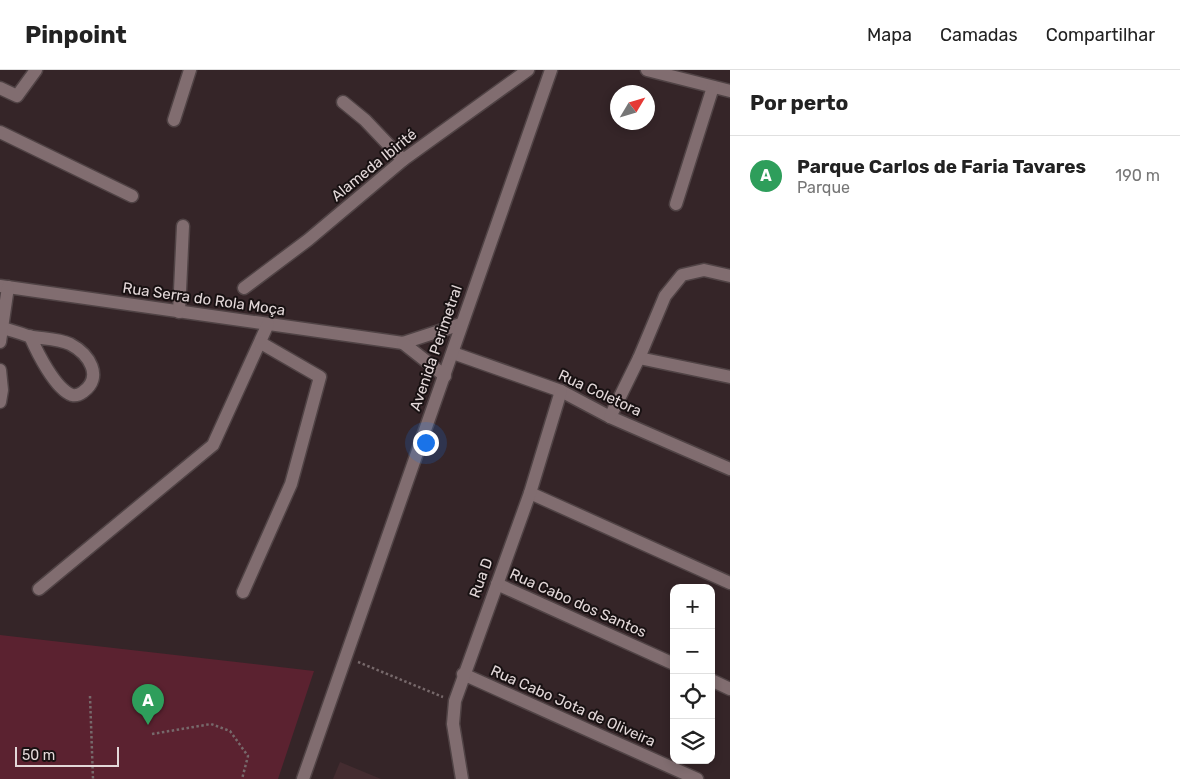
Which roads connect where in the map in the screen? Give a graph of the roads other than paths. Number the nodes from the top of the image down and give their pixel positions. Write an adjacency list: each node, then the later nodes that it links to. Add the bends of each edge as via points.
1 (36, 70): 7 (street, via 17,96)
2 (190, 70): 10 (street)
3 (528, 70): 12 (street, Alameda Ibirité)
4 (551, 70): 21 (street, Avenida Perimetral)
5 (647, 70): 6 (street)
6 (713, 86): 8 (street); 14 (street)
7 (0, 88)
8 (730, 91)
9 (343, 102): 12 (street)
10 (174, 120)
11 (0, 132): 13 (street)
12 (404, 160): 18 (street, Alameda Ibirité)
13 (132, 196)
14 (676, 204)
15 (183, 226): 19 (street)
16 (730, 276): 28 (street, via 704,270 682,276 665,296)
17 (4, 287): 19 (street, Rua Serra do Rola Moça); 22 (street)
18 (244, 288)
19 (178, 312): 20 (street, Rua Serra do Rola Moça)
20 (268, 324): 25 (street); 26 (street, Rua Serra do Rola Moça)
21 (461, 324): 26 (street, Rua Serra do Rola Moça); 27 (street, Avenida Perimetral)
22 (2, 328): 23 (street); 24 (street)
23 (30, 336): 23 (street, via 70,344 80,352 94,372 89,388 74,396 66,392 38,354)
24 (0, 342)
25 (261, 343): 39 (street, via 212,445); 40 (street, via 320,377 291,484)
26 (402, 344): 30 (street, Rua Serra do Rola Moça)
27 (453, 352): 30 (street, Avenida Perimetral); 32 (street, Rua Coletora)
28 (639, 358): 31 (street); 34 (street)
29 (0, 370): 33 (street)
30 (445, 376): 45 (street, Avenida Perimetral)
31 (730, 377)
32 (561, 391): 34 (street, Rua Coletora); 36 (street, Rua D)
33 (0, 402)
34 (610, 417): 35 (street, Rua Coletora)
35 (730, 469)
36 (530, 494): 37 (street); 38 (street, Rua D)
37 (730, 582)
38 (497, 584): 41 (street, Rua Cabo dos Santos); 42 (street, Rua D)
39 (39, 589)
40 (243, 592)
41 (670, 662)
42 (463, 674): 46 (street, Rua D, via 455,701 453,724); 47 (street, Rua Cabo Jota de Oliveira)
43 (715, 682): 44 (street)
44 (730, 689)
45 (303, 779)
46 (462, 779)
47 (697, 779)

